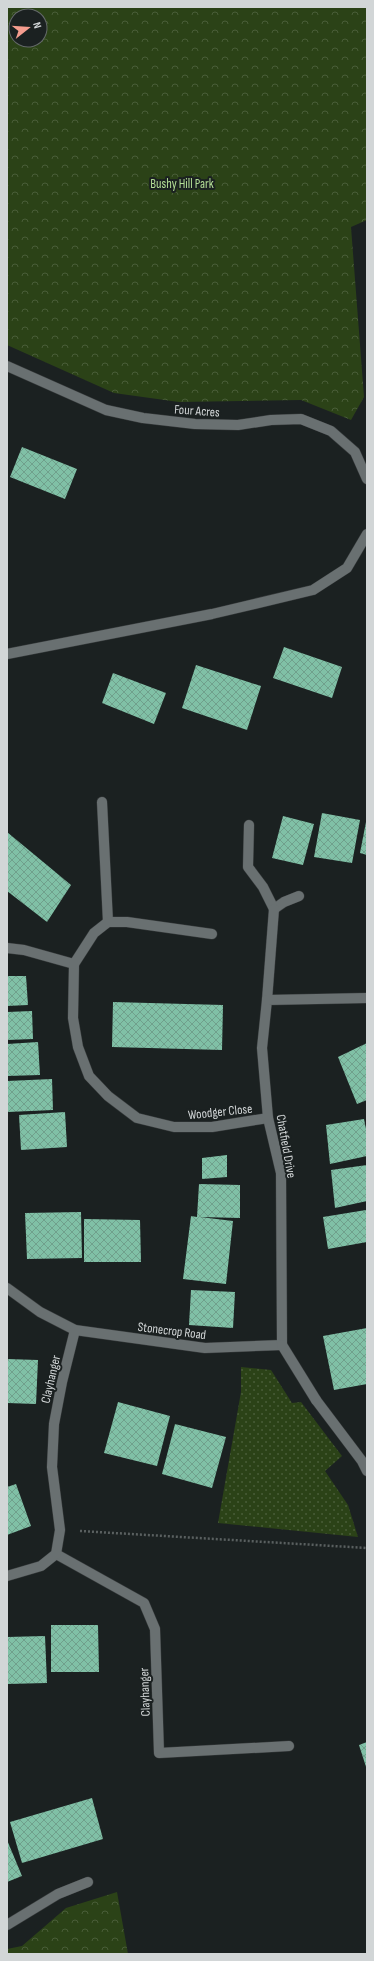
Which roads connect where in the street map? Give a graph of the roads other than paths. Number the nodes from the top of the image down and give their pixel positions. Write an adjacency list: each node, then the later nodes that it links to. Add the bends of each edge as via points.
1 (7, 366): 2 (street, Four Acres, via 106,410 143,418 195,424 238,425 301,419 331,431 355,452)
2 (367, 479)
3 (367, 534): 4 (street, via 347,568 313,590 212,614)
4 (7, 654)
5 (102, 802): 9 (street)
6 (249, 825): 8 (street, via 248,867 263,887)
7 (299, 896): 8 (street)
8 (274, 909): 14 (street, Chatfield Drive)
9 (108, 922): 10 (street, via 126,922); 12 (street, via 94,933)
10 (212, 934)
11 (7, 948): 12 (street, via 24,950)
12 (74, 964): 15 (street, Woodger Close, via 73,1018 78,1047 89,1076 108,1096 137,1118 174,1128 212,1127)
13 (367, 998): 14 (street)
14 (267, 1000): 15 (street, Chatfield Drive, via 262,1048)
15 (268, 1118): 18 (street, Chatfield Drive, via 281,1173)
16 (7, 1288): 17 (street, Stonecrop Road, via 40,1312)
17 (75, 1330): 18 (street, Stonecrop Road, via 205,1348); 20 (street, Clayhanger, via 54,1424 52,1467 60,1530)
18 (282, 1345): 19 (street, via 316,1400)
19 (367, 1471)
20 (56, 1554): 21 (street, via 41,1566); 22 (street, Clayhanger, via 144,1603 155,1629 159,1753)
21 (7, 1576)
22 (289, 1746)
23 (88, 1882): 24 (street, via 58,1894)
24 (7, 1925)

